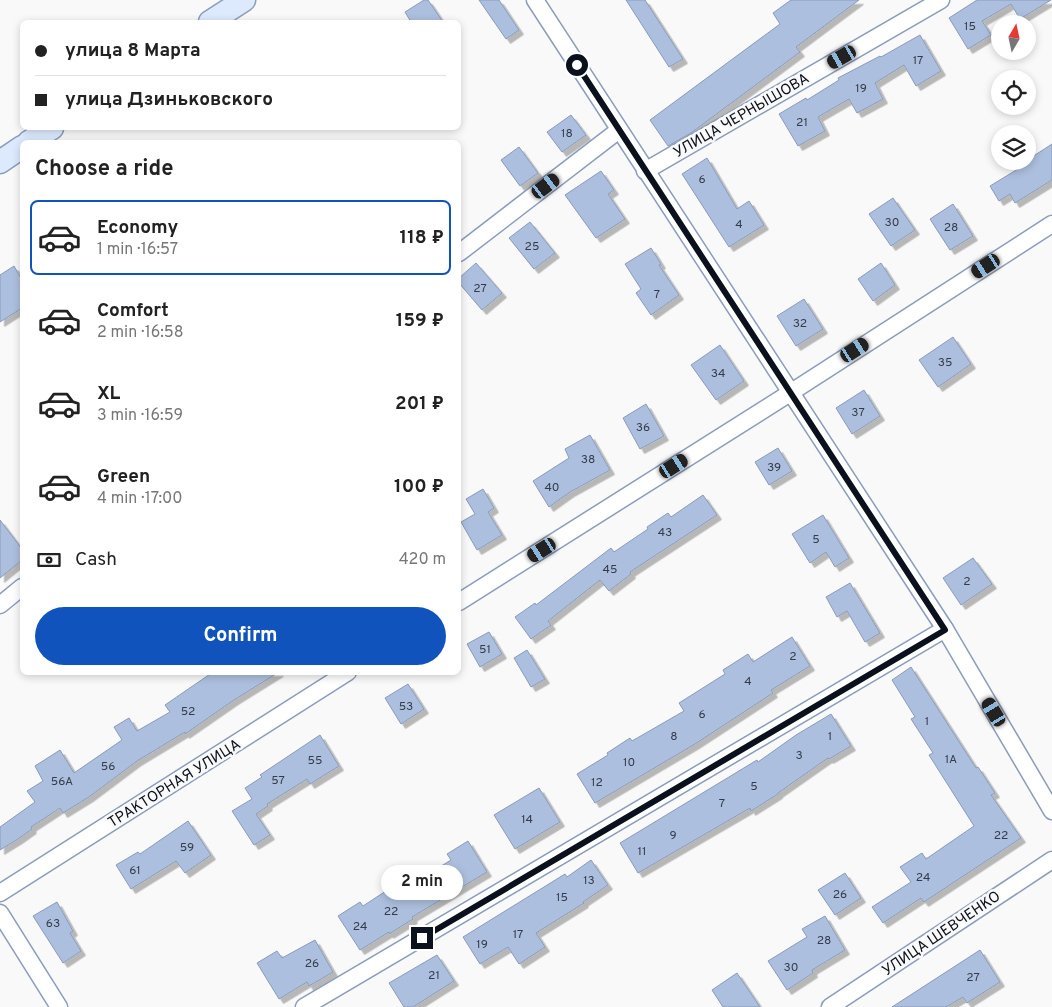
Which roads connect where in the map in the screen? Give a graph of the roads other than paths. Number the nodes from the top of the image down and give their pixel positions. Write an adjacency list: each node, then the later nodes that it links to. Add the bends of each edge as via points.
1 (244, 0): 4 (main road)
2 (535, 0): 6 (street)
3 (941, 0): 10 (street, УЛИЦА ЧЕРНЫШОВА)
4 (213, 20)
5 (49, 130): 7 (main road)
6 (618, 130): 10 (street); 12 (street)
7 (32, 140)
8 (20, 148): 9 (main road)
9 (0, 162)
10 (645, 171): 13 (street)
11 (1052, 224): 13 (street)
12 (461, 251)
13 (790, 393): 15 (street); 17 (street)
14 (20, 589): 16 (street)
15 (461, 601)
16 (0, 604)
17 (945, 630): 19 (street); 24 (street)
18 (343, 675): 21 (street, ТРАКТОРНАЯ УЛИЦА)
19 (1052, 811)
20 (1052, 860): 25 (street, УЛИЦА ШЕВЧЕНКО)
21 (0, 893)
22 (0, 913): 23 (street)
23 (59, 1007)
24 (304, 1007)
25 (830, 1007)

